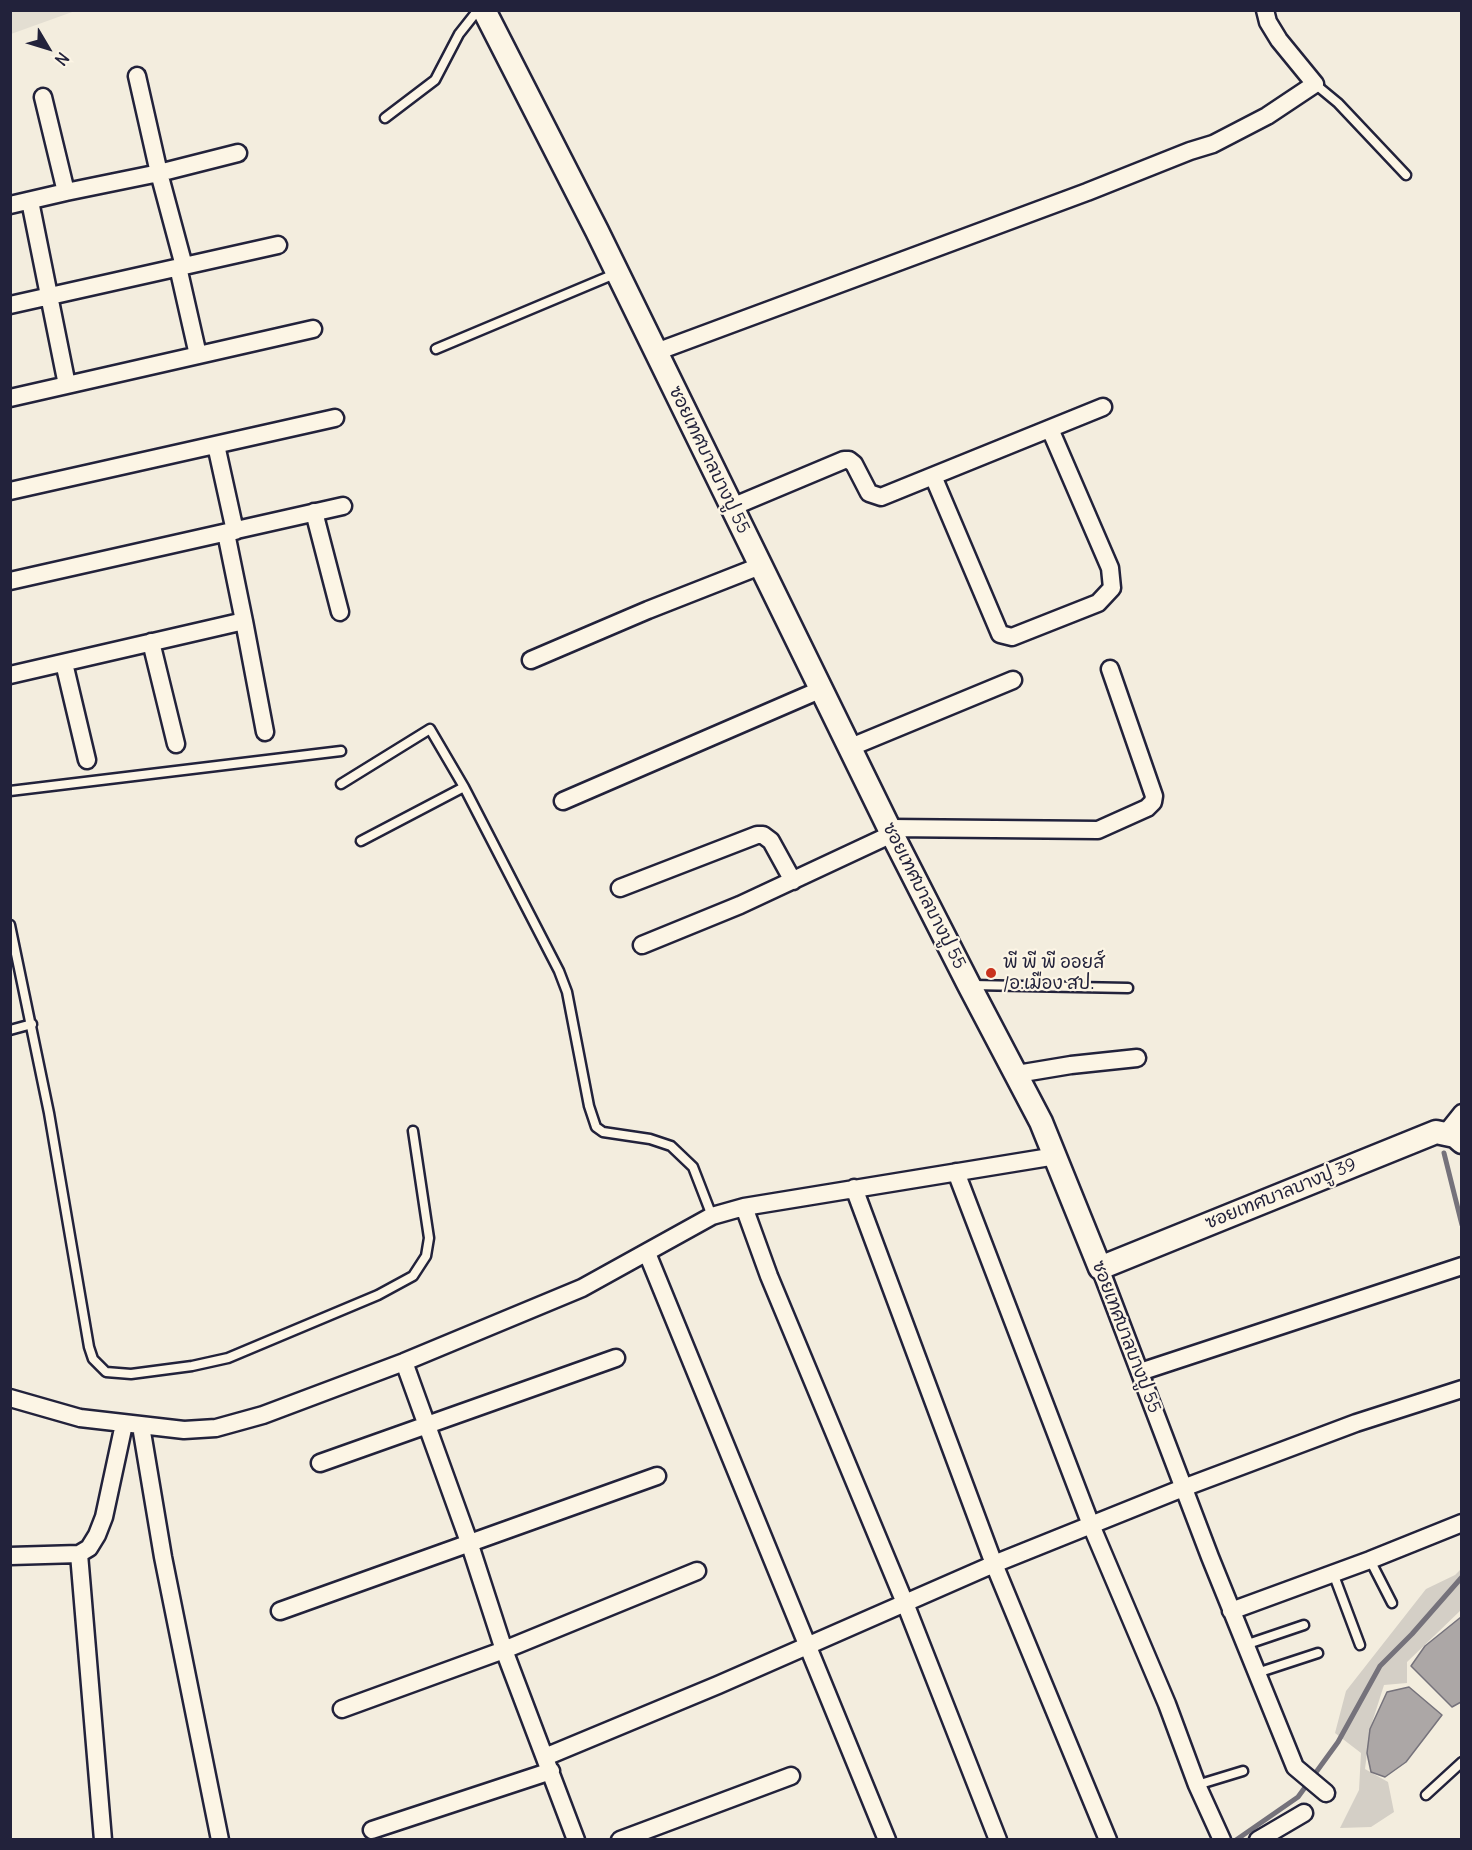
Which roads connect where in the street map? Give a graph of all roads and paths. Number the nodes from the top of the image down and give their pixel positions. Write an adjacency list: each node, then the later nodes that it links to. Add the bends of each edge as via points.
1 (478, 10): 7 (lane, via 459,34 435,80)
2 (484, 10): 16 (street, ซอยเทศบาลบางปู 55)
3 (1265, 10): 5 (street, via 1279,40)
4 (136, 76): 9 (street)
5 (1315, 84): 10 (lane); 21 (street, via 1267,116 1213,144)
6 (42, 97): 11 (street)
7 (385, 118)
8 (238, 153): 9 (street)
9 (159, 173): 11 (street); 15 (street)
10 (1406, 175)
11 (66, 192): 12 (street)
12 (30, 201): 13 (street); 17 (street)
13 (10, 206)
14 (278, 245): 15 (street)
15 (181, 267): 17 (street); 22 (street)
16 (617, 273): 20 (lane); 21 (street, ซอยเทศบาลบางปู 55)
17 (49, 296): 18 (street); 23 (street)
18 (10, 305)
19 (313, 329): 22 (street)
20 (436, 349)
21 (656, 352): 32 (street, ซอยเทศบาลบางปู 55)
22 (198, 355): 23 (street)
23 (67, 385): 24 (street)
24 (10, 398)
25 (1103, 407): 27 (street)
26 (335, 418): 28 (street)
27 (1050, 429): 29 (street); 29 (street, via 1110,568 1112,588 1098,603 1012,637 1000,633)
28 (216, 445): 30 (street); 34 (street)
29 (933, 476): 32 (street, via 881,497 869,493 854,464 844,460)
30 (10, 491)
31 (343, 506): 33 (street)
32 (732, 507): 35 (street, ซอยเทศบาลบางปู 55)
33 (314, 512): 34 (street); 37 (street)
34 (230, 532): 36 (street); 38 (street)
35 (760, 566): 40 (street); 45 (street, ซอยเทศบาลบางปู 55)
36 (10, 581)
37 (340, 612)
38 (244, 621): 39 (street); 46 (street)
39 (151, 642): 41 (street); 47 (street)
40 (531, 660)
41 (64, 663): 43 (street); 50 (street)
42 (1110, 669): 55 (street, via 1154,796 1147,808 1098,830)
43 (10, 675)
44 (1013, 680): 48 (street)
45 (822, 689): 48 (street, ซอยเทศบาลบางปู 55); 54 (street)
46 (265, 732)
47 (176, 744)
48 (850, 747): 55 (street, ซอยเทศบาลบางปู 55)
49 (341, 751): 53 (lane)
50 (87, 759)
51 (341, 784): 52 (lane, via 430,729)
52 (464, 786): 56 (lane); 74 (lane, via 559,970 596,1127 603,1132 671,1146 693,1167)
53 (10, 791)
54 (563, 801)
55 (891, 831): 57 (street); 61 (street, ซอยเทศบาลบางปู 55)
56 (361, 841)
57 (793, 881): 58 (street, via 771,841 757,835); 60 (street)
58 (620, 888)
59 (10, 926): 63 (lane)
60 (642, 945)
61 (969, 986): 62 (lane); 66 (street, ซอยเทศบาลบางปู 55)
62 (1128, 988)
63 (32, 1024): 64 (lane); 68 (lane, via 89,1347 93,1359 106,1372 130,1374 228,1358 378,1295 413,1276 426,1256 429,1238)
64 (10, 1030)
65 (1137, 1058): 66 (street)
66 (1017, 1074): 70 (street, ซอยเทศบาลบางปู 55)
67 (1461, 1113): 69 (street)
68 (413, 1131)
69 (1454, 1137): 77 (street, ซอยเทศบาลบางปู 39, via 1436,1132)
70 (1056, 1156): 71 (street); 77 (street, ซอยเทศบาลบางปู 55)
71 (956, 1172): 72 (street); 90 (street)
72 (854, 1188): 73 (street); 95 (street)
73 (744, 1207): 74 (street); 98 (street, via 768,1276)
74 (712, 1216): 75 (street)
75 (647, 1253): 79 (street, via 582,1288); 105 (street)
76 (1461, 1266): 80 (street)
77 (1100, 1268): 80 (street, ซอยเทศบาลบางปู 55)
78 (615, 1358): 85 (street)
79 (404, 1362): 84 (street, via 263,1415 216,1428); 85 (street)
80 (1140, 1372): 88 (street, ซอยเทศบาลบางปู 55)
81 (1461, 1389): 88 (street, via 1356,1423)
82 (10, 1398): 83 (street, via 80,1418)
83 (124, 1424): 84 (street); 92 (street, via 104,1517 89,1548)
84 (141, 1426): 121 (street, via 163,1557)
85 (427, 1426): 86 (street); 91 (street)
86 (320, 1463)
87 (657, 1476): 91 (street)
88 (1183, 1488): 90 (street); 101 (street, ซอยเทศบาลบางปู 55)
89 (1461, 1523): 94 (street)
90 (1091, 1525): 95 (street); 115 (street)
91 (469, 1542): 100 (street); 106 (street)
92 (79, 1554): 93 (street); 120 (street)
93 (10, 1556)
94 (1370, 1560): 97 (street); 99 (lane)
95 (994, 1564): 98 (street); 126 (street)
96 (697, 1571): 106 (street)
97 (1333, 1574): 101 (street); 104 (lane)
98 (905, 1603): 105 (street); 125 (street)
99 (1392, 1603)
100 (280, 1611)
101 (1231, 1611): 103 (street, ซอยเทศบาลบางปู 55)
102 (1304, 1625): 103 (lane)
103 (1245, 1644): 108 (street, ซอยเทศบาลบางปู 55)
104 (1360, 1645)
105 (809, 1646): 111 (street); 124 (street)
106 (504, 1650): 109 (street); 111 (street)
107 (1318, 1653): 108 (lane)
108 (1257, 1673): 114 (street, ซอยเทศบาลบางปู 55, via 1295,1767)
109 (342, 1709)
110 (1461, 1762): 116 (lane)
111 (548, 1764): 118 (street); 122 (street)
112 (1243, 1771): 115 (lane)
113 (790, 1776): 123 (street)
114 (1316, 1784)
115 (1197, 1785): 119 (street)
116 (1426, 1795)
117 (1304, 1813): 127 (street)
118 (372, 1830)
119 (1221, 1838)
120 (103, 1839)
121 (220, 1839)
122 (576, 1839)
123 (620, 1839)
124 (887, 1839)
125 (998, 1839)
126 (1108, 1839)
127 (1258, 1839)

